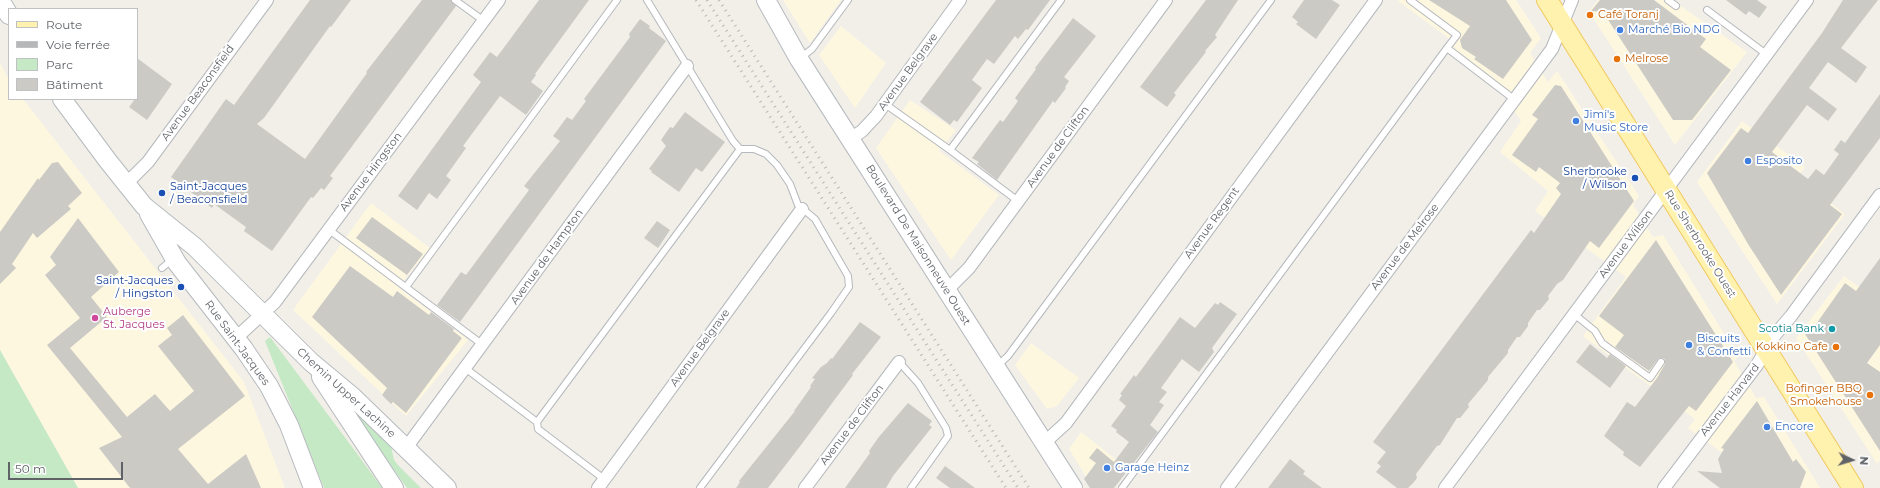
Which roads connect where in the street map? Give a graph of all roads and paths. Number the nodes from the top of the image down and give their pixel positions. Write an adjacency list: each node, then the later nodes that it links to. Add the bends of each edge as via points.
1 (0, 0): 21 (main road)
2 (267, 0): 34 (street, Avenue Beaconsfield, via 148,162)
3 (455, 0): 22 (lane)
4 (499, 0): 22 (street, Avenue Hingston)
5 (617, 0): 41 (lane)
6 (647, 0): 27 (lane)
7 (766, 0): 26 (main road, Boulevard De Maisonneuve Ouest)
8 (848, 0): 26 (lane, via 812,49)
9 (960, 0): 30 (street, Avenue Belgrave)
10 (1061, 0): 33 (lane)
11 (1166, 0): 37 (street, Avenue de Clifton)
12 (1271, 0): 51 (lane, via 1008,356)
13 (1376, 0): 54 (street, Avenue Regent, via 1066,423)
14 (1410, 0): 24 (lane, via 1457,35)
15 (1547, 0): 23 (main road, Rue Sherbrooke Ouest)
16 (1572, 0): 23 (street, Avenue de Melrose)
17 (1668, 0): 19 (lane)
18 (1807, 0): 25 (street, Avenue Wilson)
19 (1676, 6)
20 (1707, 10): 25 (lane)
21 (8, 13)
22 (484, 21): 40 (street, Avenue Hingston)
23 (1562, 24): 29 (street, Avenue de Melrose, via 1552,49); 35 (main road, Rue Sherbrooke Ouest)
24 (1447, 48): 29 (lane); 64 (lane)
25 (1766, 54): 35 (street, Avenue Wilson)
26 (799, 59): 31 (main road, Boulevard De Maisonneuve Ouest)
27 (687, 66): 32 (lane); 46 (street, Avenue de Hampton)
28 (63, 100): 34 (main road, Rue Saint-Jacques)
29 (1515, 100): 65 (street, Avenue de Melrose)
30 (885, 104): 31 (street, Avenue Belgrave, via 866,126); 33 (lane)
31 (850, 139): 42 (main road, Boulevard De Maisonneuve Ouest)
32 (740, 149): 39 (lane, via 754,148 766,154 784,174 796,202); 53 (lane)
33 (950, 150): 37 (lane)
34 (126, 184): 38 (main road, Rue Saint-Jacques)
35 (1666, 190): 43 (street, Avenue Wilson); 47 (main road, Rue Sherbrooke Ouest)
36 (1880, 195): 47 (street, Avenue Harvard, via 1774,336)
37 (1018, 200): 42 (street, Avenue de Clifton, via 969,268)
38 (144, 206): 44 (main road, Rue Saint-Jacques, via 195,247); 45 (main road, Rue Saint-Jacques, via 168,263)
39 (802, 209): 56 (street, Avenue Belgrave); 60 (lane, via 815,219 848,276 849,287)
40 (328, 229): 41 (lane); 44 (street, Avenue Hingston, via 275,302)
41 (406, 287): 46 (lane)
42 (947, 290): 51 (main road, Boulevard De Maisonneuve Ouest)
43 (1574, 314): 50 (lane, via 1595,331 1602,343 1650,378); 66 (street, Avenue Wilson)
44 (262, 315): 45 (street, Avenue Hingston); 48 (main road, Chemin Upper Lachine)
45 (236, 338): 57 (main road, Rue Saint-Jacques, via 280,406)
46 (483, 345): 52 (street, Avenue de Hampton)
47 (1767, 350): 67 (street, Avenue Harvard); 68 (main road, Rue Sherbrooke Ouest)
48 (312, 362): 55 (main road, Chemin Upper Lachine); 58 (main road)
49 (899, 362): 61 (street, Avenue de Clifton); 62 (lane, via 918,383 946,428 948,436)
50 (1661, 362)
51 (995, 367): 54 (main road, Boulevard De Maisonneuve Ouest)
52 (465, 368): 53 (lane); 55 (street, Avenue de Hampton)
53 (537, 422): 56 (lane, via 538,428)
54 (1044, 443): 63 (main road, Boulevard De Maisonneuve Ouest)
55 (406, 448): 59 (main road, Chemin Upper Lachine)
56 (601, 483)
57 (313, 488)
58 (394, 488)
59 (447, 488)
60 (700, 488)
61 (805, 488)
62 (911, 488)
63 (1073, 488)
64 (1122, 488)
65 (1227, 488)
66 (1445, 488)
67 (1664, 488)
68 (1853, 488)

